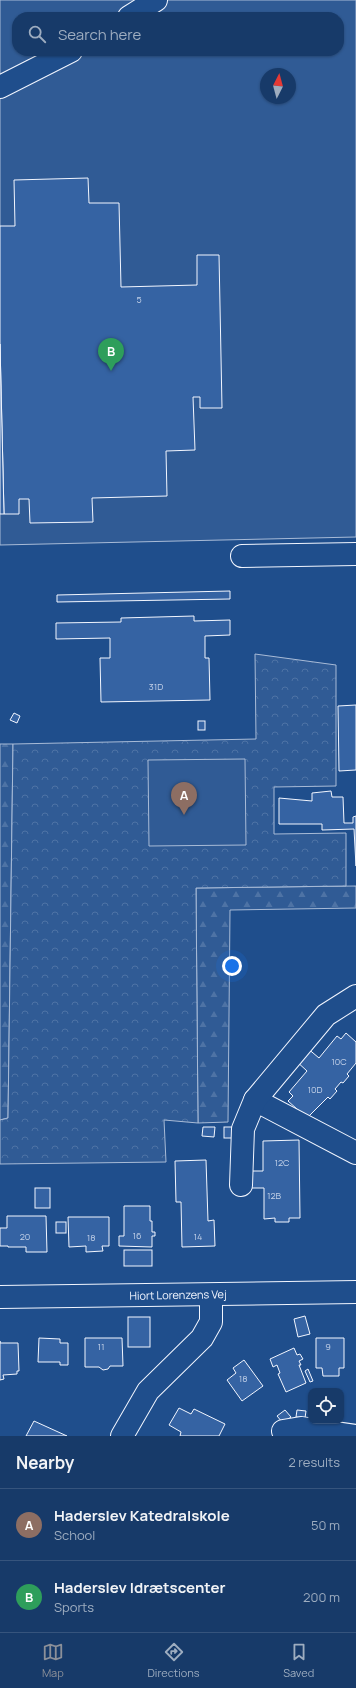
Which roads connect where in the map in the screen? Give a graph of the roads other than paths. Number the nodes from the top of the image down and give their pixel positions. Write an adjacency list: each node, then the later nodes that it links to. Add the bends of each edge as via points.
1 (156, 0): 2 (street)
2 (137, 12)
3 (61, 56): 4 (street)
4 (0, 87)
5 (356, 554): 6 (street)
6 (242, 556)
7 (356, 996): 8 (street, via 326,1015)
8 (255, 1100): 9 (street); 10 (street, via 243,1129)
9 (356, 1153)
10 (241, 1186)
11 (356, 1292): 12 (street, Hiort Lorenzens Vej)
12 (211, 1295): 13 (street, Hiort Lorenzens Vej); 15 (street, via 211,1322 202,1338 148,1390)
13 (0, 1297)
14 (283, 1431): 16 (street, via 301,1428)
15 (122, 1436)
16 (356, 1436)

